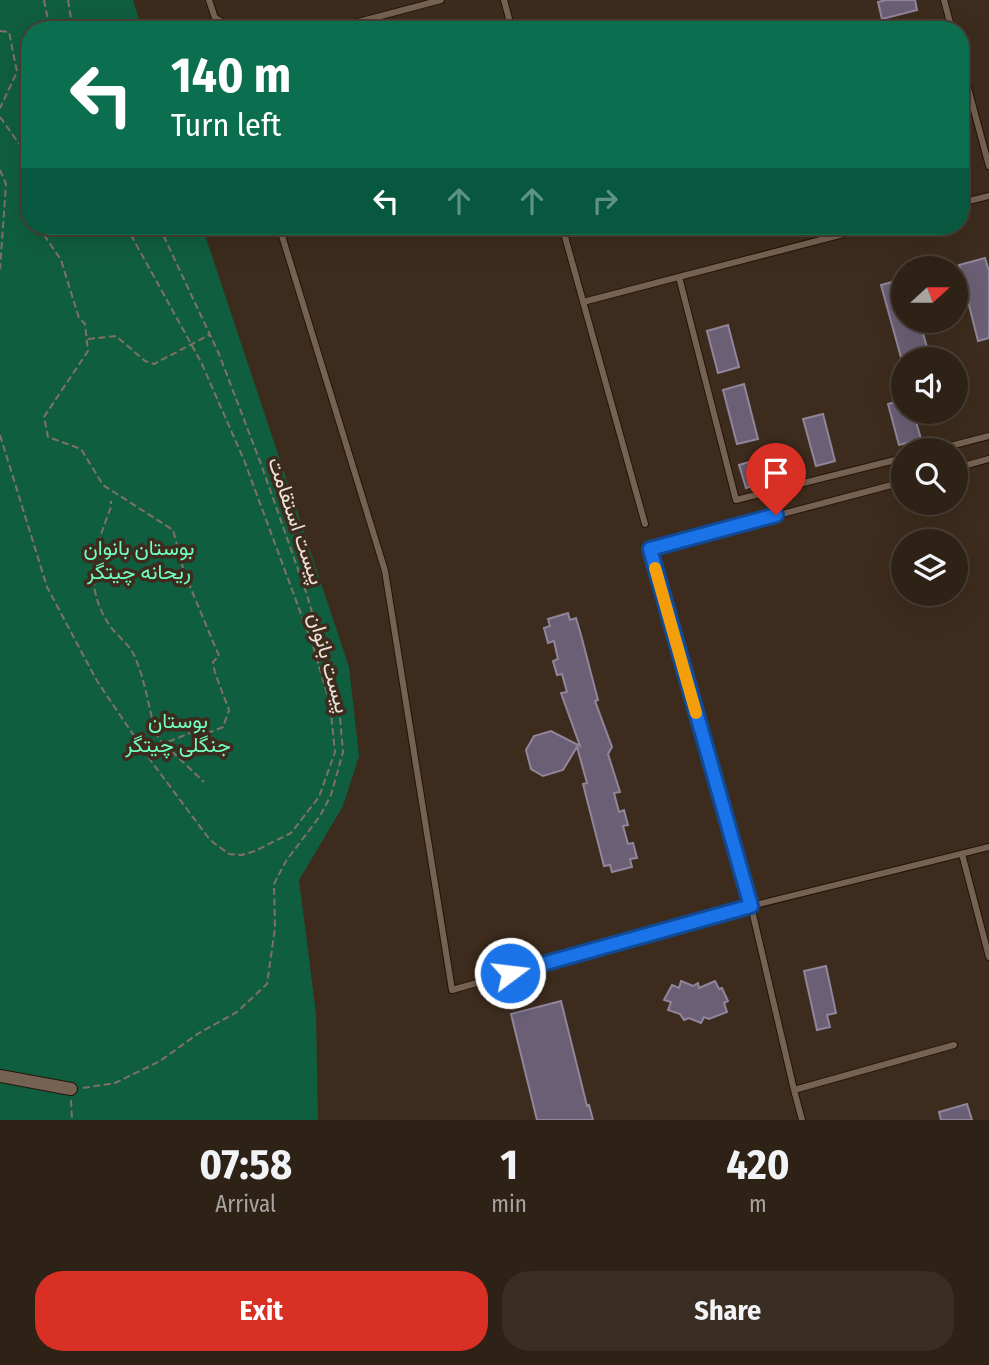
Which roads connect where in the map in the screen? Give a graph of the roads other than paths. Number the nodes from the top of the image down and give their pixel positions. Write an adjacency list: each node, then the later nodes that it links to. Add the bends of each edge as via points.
1 (209, 0): 5 (lane)
2 (441, 0): 6 (lane)
3 (504, 0): 7 (lane)
4 (944, 0): 8 (lane)
5 (220, 21)
6 (362, 21)
7 (510, 21)
8 (950, 21)
9 (969, 91): 10 (lane)
10 (989, 166)
11 (989, 196): 12 (lane)
12 (969, 201)
13 (282, 235): 27 (lane, via 385,571 452,990)
14 (564, 235): 17 (lane)
15 (839, 235): 16 (lane)
16 (678, 277): 17 (lane); 21 (lane, via 736,500)
17 (583, 302): 24 (lane)
18 (989, 436): 19 (lane)
19 (968, 441)
20 (989, 459): 22 (lane)
21 (891, 461)
22 (968, 465)
23 (891, 485): 27 (lane, via 650,549)
24 (645, 524)
25 (989, 847): 26 (lane)
26 (962, 854): 27 (lane); 28 (lane)
27 (751, 906): 32 (lane)
28 (989, 957)
29 (954, 1045): 32 (lane)
30 (0, 1076): 31 (street)
31 (71, 1089)
32 (794, 1090): 33 (lane)
33 (802, 1120)

